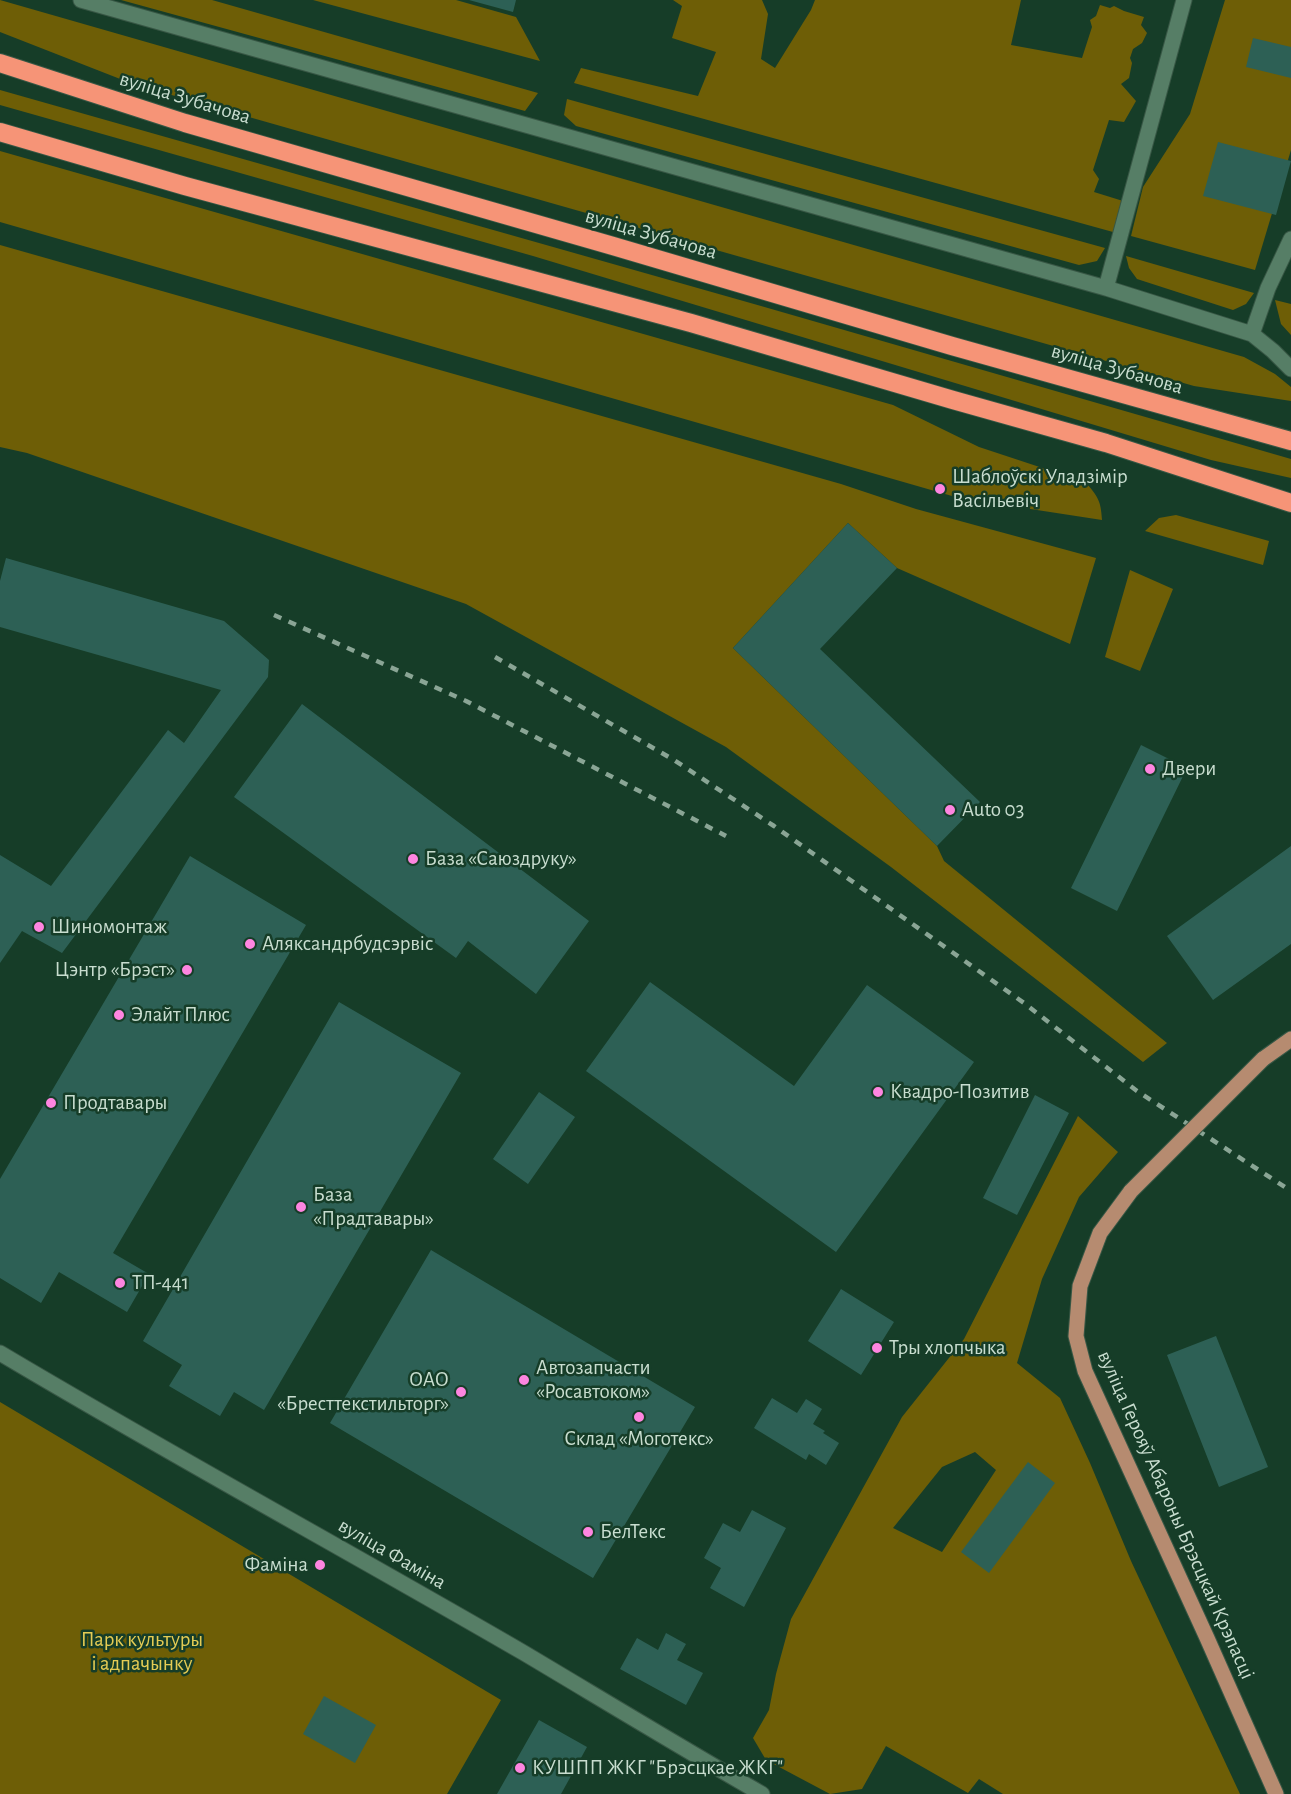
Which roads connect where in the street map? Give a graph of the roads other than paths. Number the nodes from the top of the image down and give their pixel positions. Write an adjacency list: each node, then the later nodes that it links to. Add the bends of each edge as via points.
1 (81, 0): 6 (street)
2 (1184, 0): 6 (street)
3 (0, 63): 9 (highway, вуліца Зубачова, via 185,123)
4 (0, 132): 10 (highway, via 691,323 1106,443)
5 (1291, 239): 7 (street)
6 (1106, 288): 7 (street)
7 (1252, 334): 8 (street)
8 (1291, 369)
9 (1291, 441)
10 (1291, 503)
11 (1291, 1039): 14 (main road, вуліца Герояў Абароны Брэсцкай Крэпасці, bridge, via 1263,1059 1131,1191 1100,1233 1080,1286 1076,1336 1085,1371)
12 (0, 1353): 13 (street, вуліца Фаміна)
13 (762, 1794)
14 (1276, 1794)

